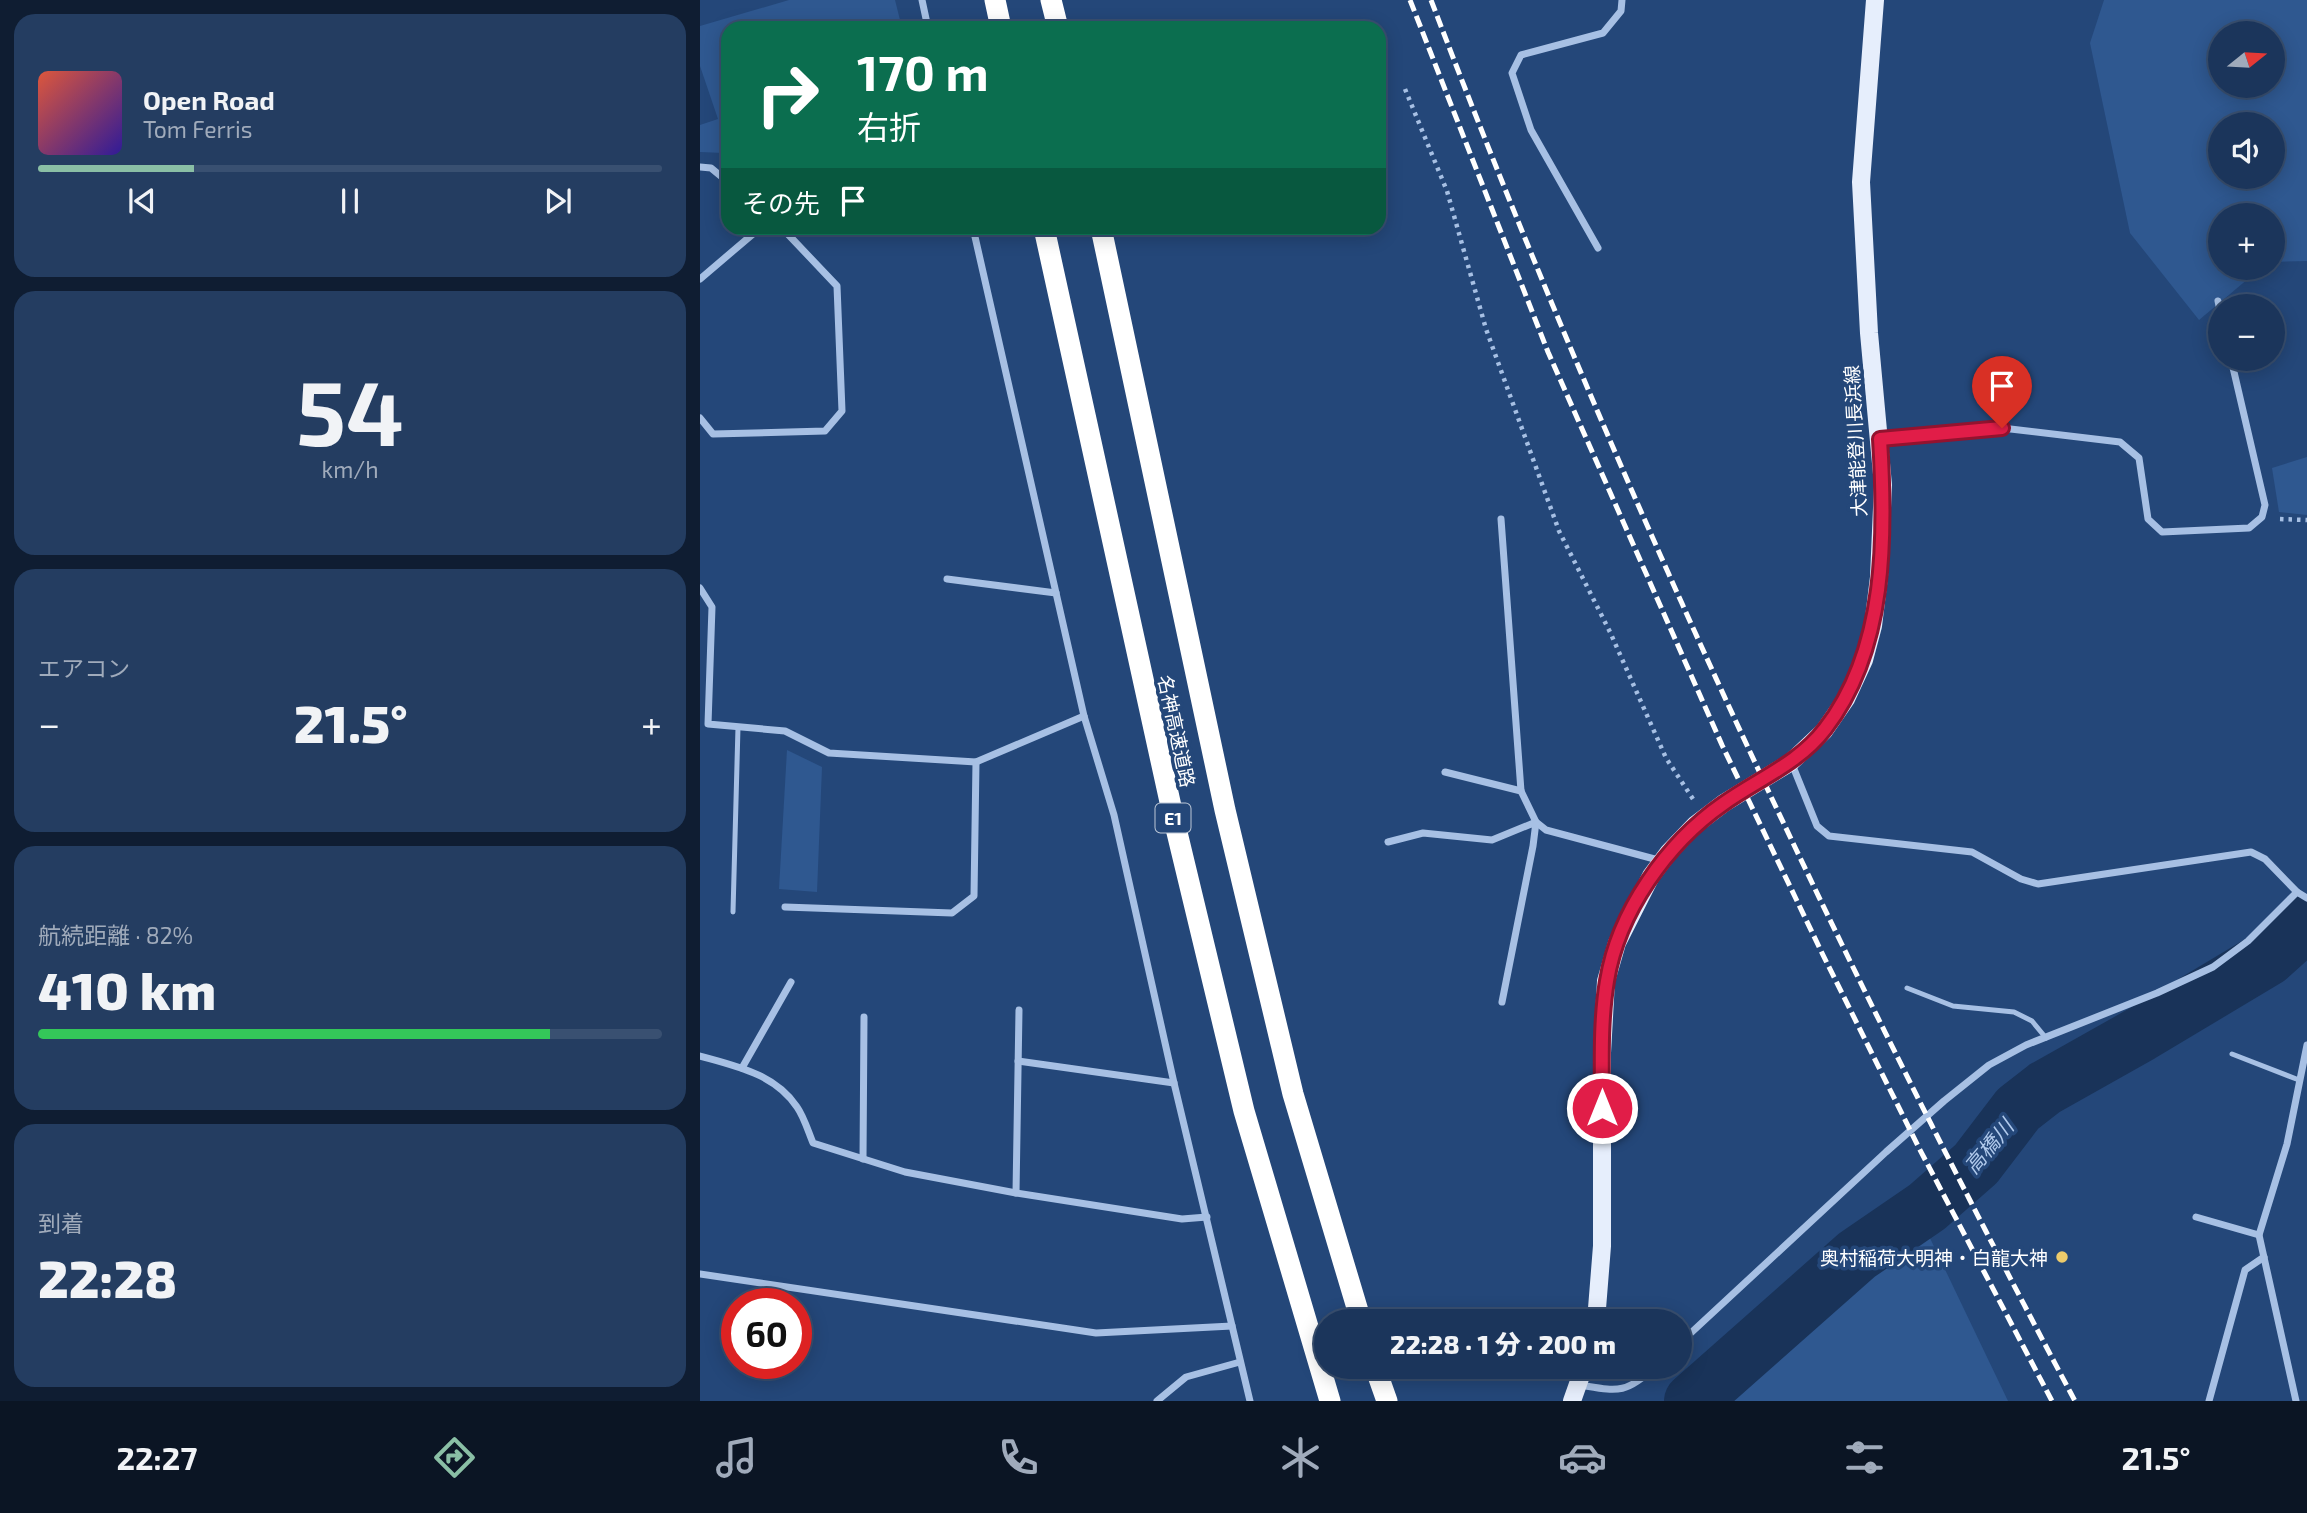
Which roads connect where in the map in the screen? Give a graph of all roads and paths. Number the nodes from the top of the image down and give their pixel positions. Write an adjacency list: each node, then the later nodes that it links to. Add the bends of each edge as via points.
1 (922, 0): 6 (street)
2 (995, 0): 7 (highway)
3 (1051, 0): 8 (highway)
4 (1622, 0): 17 (street, via 1621,11 1603,33 1521,55 1512,73 1531,130)
5 (1875, 0): 21 (main road, 大津能登川長浜線, via 1861,183 1868,333)
6 (926, 21)
7 (1000, 21)
8 (1056, 21)
9 (1405, 89): 34 (path, via 1447,191 1486,329 1559,531 1666,758)
10 (700, 167): 11 (street, via 711,168)
11 (721, 176)
12 (752, 235): 18 (street)
13 (789, 235): 20 (street, via 837,286 842,411 825,430 713,434)
14 (975, 235): 27 (street)
15 (1046, 235): 72 (highway, 名神高速道路 / E1, via 1174,820 1244,1111)
16 (1102, 235): 62 (highway, 名神高速道路, via 1225,810 1293,1094)
17 (1598, 248)
18 (700, 279)
19 (2234, 371): 22 (street, via 2265,505)
20 (700, 418)
21 (1880, 439): 22 (street, via 2002,428 2120,442 2139,457 2148,519 2162,532 2249,528); 31 (main road, 大津能登川長浜線, via 1879,578 1864,660 1824,731)
22 (2262, 517): 24 (path)
23 (1501, 519): 33 (street)
24 (2307, 520)
25 (947, 579): 27 (street)
26 (700, 589): 29 (street, via 712,607 708,724)
27 (1056, 593): 28 (street)
28 (1084, 716): 30 (street); 54 (street, via 1114,815)
29 (738, 727): 30 (street, via 785,731 829,753); 41 (lane)
30 (976, 762): 40 (street, via 974,896 952,914)
31 (1791, 762): 34 (main road, 大津能登川長浜線); 38 (street, via 1817,826 1829,836 1972,852 2038,884 2251,852 2265,859)
32 (1445, 772): 33 (street)
33 (1521, 791): 35 (street)
34 (1706, 817): 37 (main road, 大津能登川長浜線)
35 (1536, 822): 36 (street, via 1492,841 1423,833); 37 (street, via 1546,830); 44 (street)
36 (1388, 842)
37 (1662, 861): 63 (main road, 大津能登川長浜線, via 1635,904 1606,981)
38 (2298, 891): 39 (street); 47 (street, via 2213,967)
39 (2307, 898)
40 (785, 907)
41 (733, 912)
42 (791, 982): 52 (street)
43 (1906, 988): 47 (lane, via 1954,1006 2014,1012 2032,1021)
44 (1502, 1002)
45 (1019, 1010): 51 (street)
46 (864, 1017): 55 (street)
47 (2046, 1038): 65 (street, via 1989,1065 1944,1101)
48 (2307, 1045): 53 (street)
49 (2232, 1054): 53 (lane)
50 (700, 1056): 52 (street)
51 (1018, 1061): 54 (street); 56 (street)
52 (743, 1068): 55 (street, via 775,1083 797,1107 813,1143)
53 (2299, 1080): 59 (street, via 2287,1144)
54 (1174, 1083): 57 (street)
55 (863, 1158): 56 (street, via 905,1172)
56 (1016, 1193): 57 (street, via 1182,1219)
57 (1207, 1217): 64 (street)
58 (2196, 1217): 59 (street)
59 (2259, 1236): 60 (street)
60 (2264, 1257): 74 (street, via 2245,1270); 75 (street)
61 (700, 1274): 64 (street, via 1096,1333)
62 (1358, 1309)
63 (1597, 1309)
64 (1232, 1326): 66 (street)
65 (1692, 1332)
66 (1240, 1362): 70 (street, via 1186,1377); 71 (street)
67 (1380, 1379): 73 (highway)
68 (1641, 1379): 69 (street, via 1617,1391)
69 (1575, 1393)
70 (1157, 1401)
71 (1250, 1401)
72 (1330, 1401)
73 (1387, 1401)
74 (2209, 1401)
75 (2296, 1401)

